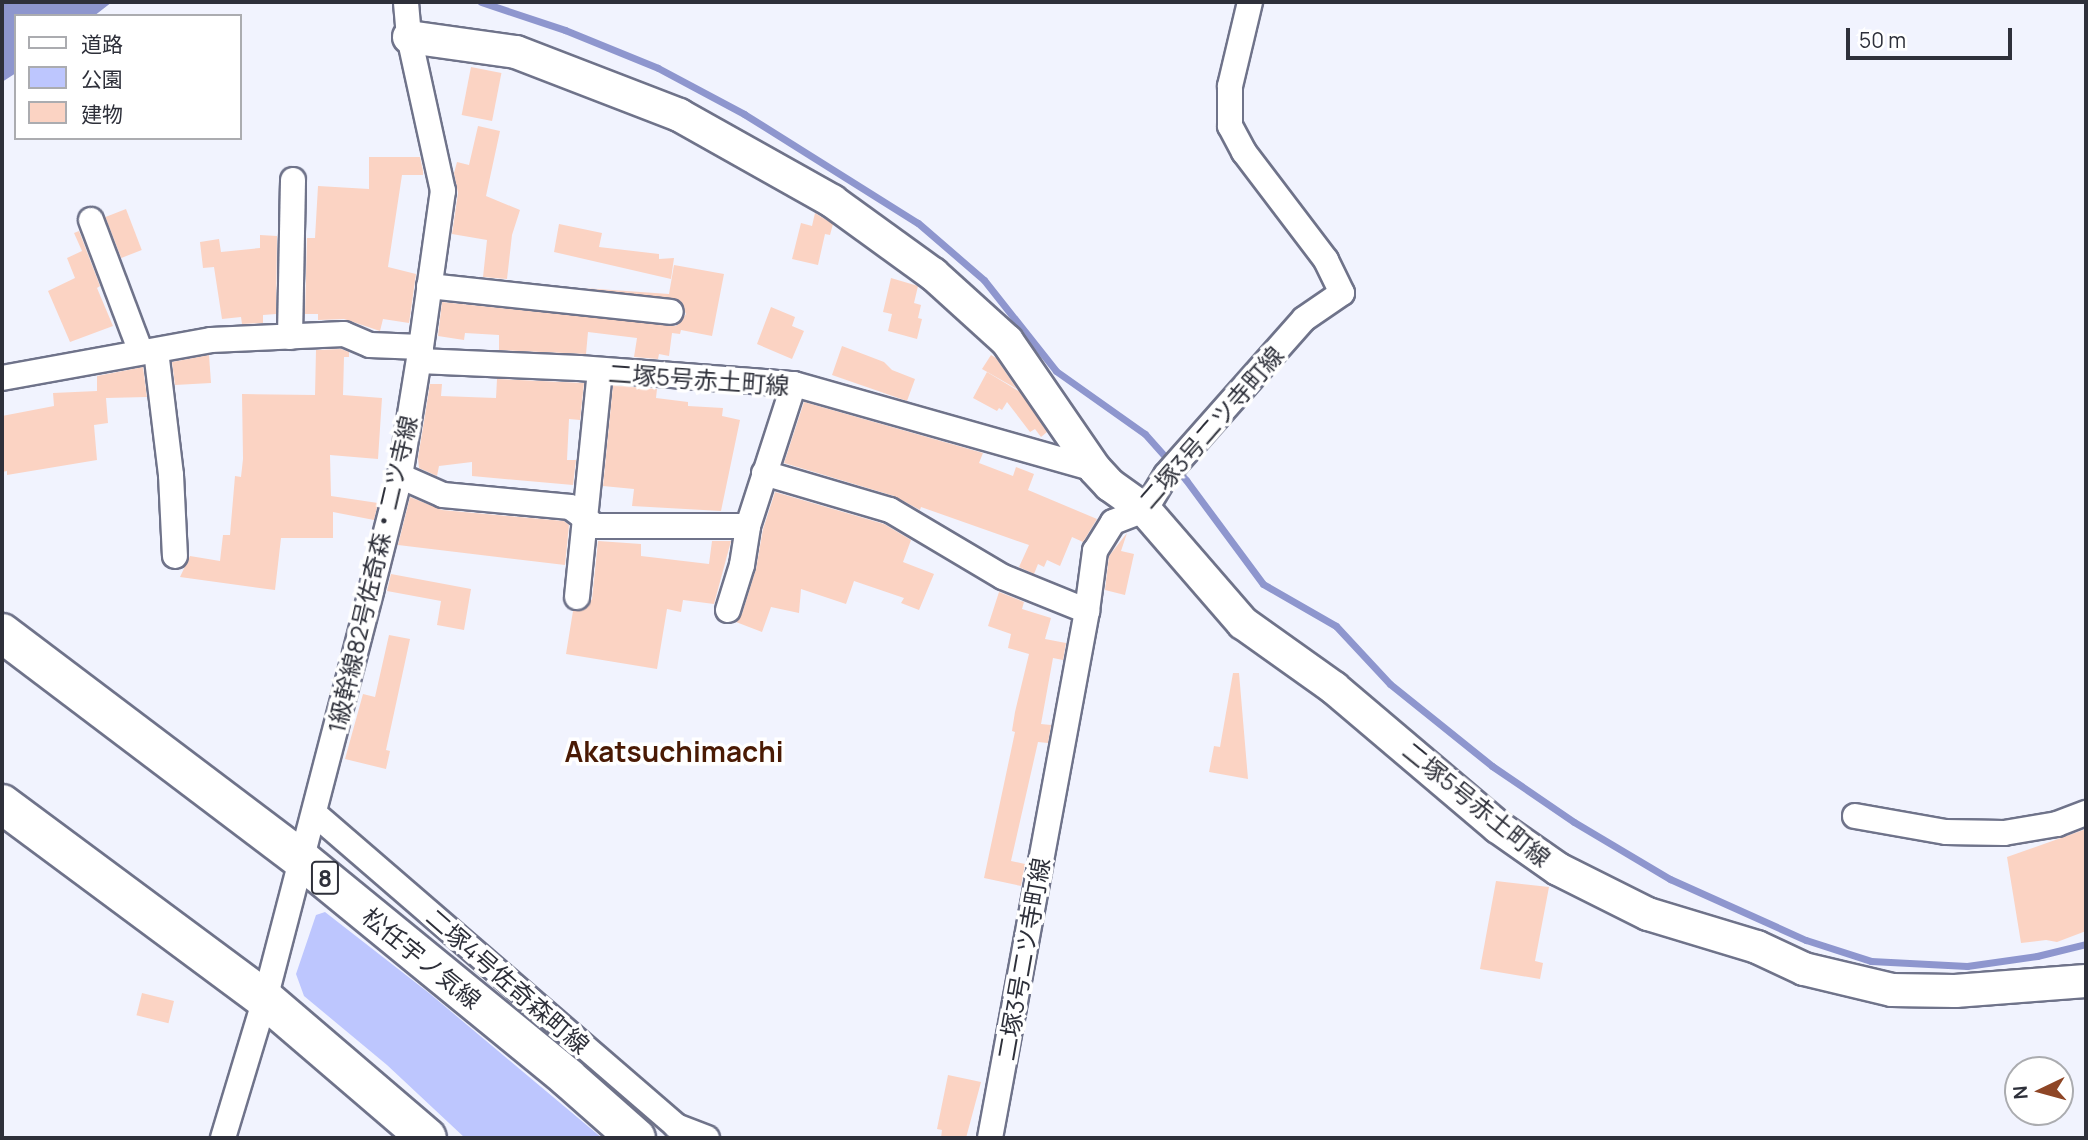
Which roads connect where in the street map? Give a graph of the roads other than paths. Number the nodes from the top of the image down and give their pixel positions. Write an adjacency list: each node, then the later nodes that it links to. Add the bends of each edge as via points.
1 (406, 2): 3 (street, 1級幹線82号佐奇森・二ツ寺線)
2 (1250, 2): 17 (street, 二塚3号二ツ寺町線, via 1230,86 1230,126 1244,152 1326,260 1342,293 1304,319 1166,475)
3 (409, 37): 6 (street, 1級幹線82号佐奇森・二ツ寺線, via 443,191); 14 (street, 二塚5号赤土町線, via 516,52 679,115 832,201 933,274 1007,341)
4 (293, 180): 8 (street)
5 (91, 220): 9 (street)
6 (429, 286): 7 (street); 10 (street, 1級幹線82号佐奇森・二ツ寺線)
7 (671, 312)
8 (290, 337): 9 (street, 二塚5号赤土町線, via 211,340); 10 (street, 二塚5号赤土町線, via 344,334 370,345)
9 (149, 351): 12 (street, 二塚5号赤土町線); 20 (street, via 171,475)
10 (420, 354): 11 (street, 二塚5号赤土町線); 16 (street, 1級幹線82号佐奇森・二ツ寺線)
11 (600, 371): 13 (street, 二塚5号赤土町線); 18 (street)
12 (2, 378)
13 (794, 384): 14 (street, 二塚5号赤土町線); 15 (street)
14 (1095, 469): 17 (street, 二塚5号赤土町線)
15 (764, 473): 19 (street); 23 (street, via 890,510 1003,577)
16 (400, 476): 18 (street, via 443,495 570,507); 27 (street, 1級幹線82号佐奇森・二ツ寺線)
17 (1145, 510): 23 (street, 二塚3号二ツ寺町線, via 1113,522 1095,551); 30 (street, 二塚5号赤土町線, via 1244,623 1335,688 1498,827 1558,869 1648,914 1757,947 1804,969 1892,990 1955,991)
18 (585, 516): 19 (street, via 595,526); 21 (street)
19 (748, 526): 22 (street)
20 (176, 556)
21 (578, 597)
22 (728, 610)
23 (1087, 611): 36 (street, 二塚3号二ツ寺町線)
24 (2, 633): 29 (main road, 松任宇ノ気線 / 8)
25 (2, 804): 31 (main road)
26 (2086, 813): 28 (street, via 2057,824 2004,833 1945,832)
27 (315, 814): 29 (street, 1級幹線82号佐奇森・二ツ寺線); 35 (street, 二塚4号佐奇森町線, via 677,1126)
28 (1855, 816)
29 (302, 860): 31 (street, 1級幹線82号佐奇森・二ツ寺線); 34 (main road, 松任宇ノ気線 / 8)
30 (2086, 981)
31 (265, 999): 32 (street, 1級幹線82号佐奇森・二ツ寺線); 33 (main road)
32 (223, 1138)
33 (427, 1138)
34 (636, 1138)
35 (699, 1138)
36 (990, 1138)

